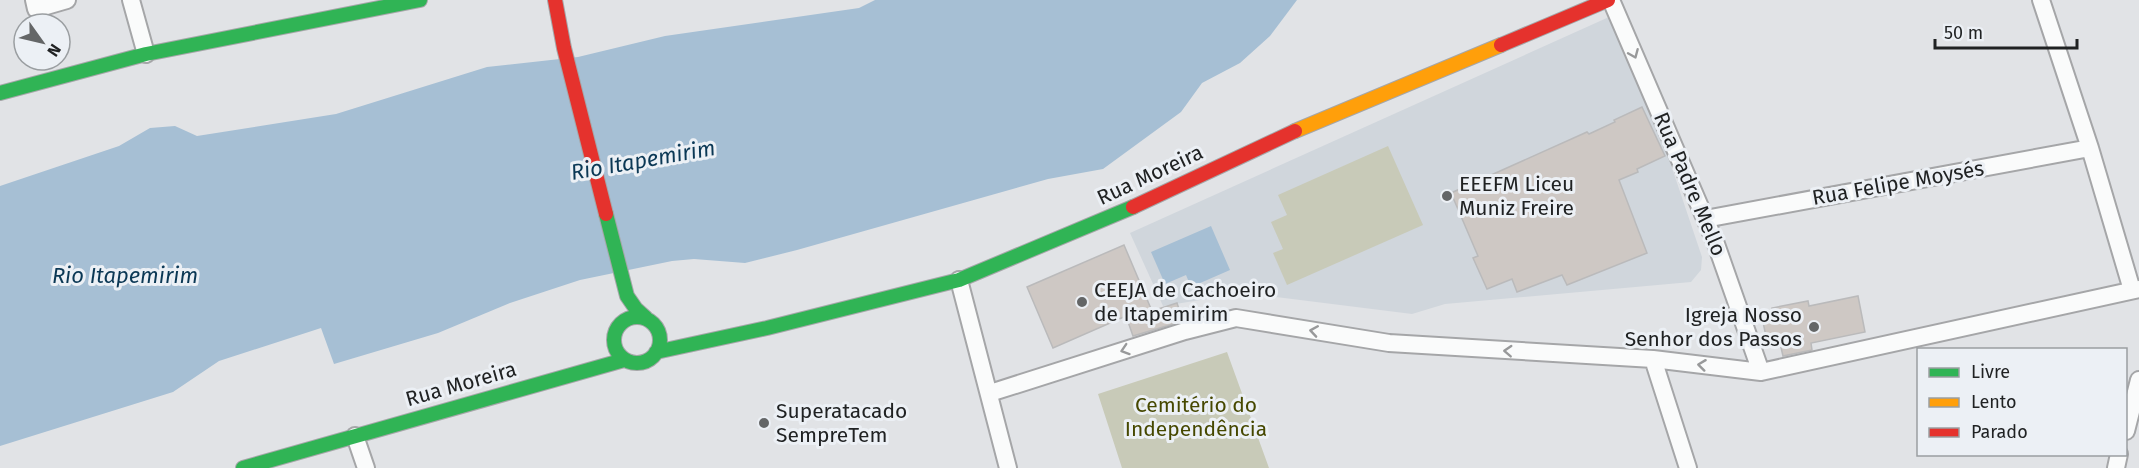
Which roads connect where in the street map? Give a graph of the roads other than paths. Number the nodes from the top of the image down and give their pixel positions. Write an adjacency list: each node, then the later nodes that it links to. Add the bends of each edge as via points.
1 (34, 0): 2 (street, via 36,9)
2 (67, 0)
3 (131, 0): 8 (street)
4 (420, 0): 8 (main road)
5 (555, 0): 13 (main road)
6 (1609, 0): 11 (street, Rua Padre Mello, one-way to 11); 12 (main road, Rua Moreira, via 1311,124 1100,222)
7 (2041, 0): 10 (street)
8 (146, 54): 9 (main road)
9 (0, 93)
10 (2090, 148): 11 (street, Rua Felipe Moysés); 14 (street)
11 (1705, 219): 23 (street, Rua Padre Mello)
12 (959, 280): 18 (main road, Rua Moreira); 25 (street)
13 (626, 290): 15 (main road); 16 (main road, via 636,309)
14 (2135, 290): 23 (street)
15 (622, 322): 16 (main road, via 637,316); 17 (main road)
16 (651, 322): 18 (main road); 19 (main road, via 660,337)
17 (613, 337): 21 (main road, via 614,348); 22 (main road, Rua Moreira)
18 (695, 344): 19 (main road, Rua Moreira)
19 (656, 352): 21 (main road, via 642,363)
20 (1653, 359): 23 (street, one-way to 20); 25 (street, one-way to 25, via 1389,343 1236,318); 31 (street)
21 (624, 360): 22 (main road, Rua Moreira)
22 (579, 372): 27 (main road, Rua Moreira)
23 (1761, 372)
24 (2139, 380): 26 (street)
25 (990, 393): 30 (street)
26 (2127, 427)
27 (355, 436): 28 (main road, Rua Moreira); 29 (street)
28 (243, 468)
29 (366, 468)
30 (1008, 468)
31 (1688, 468)

